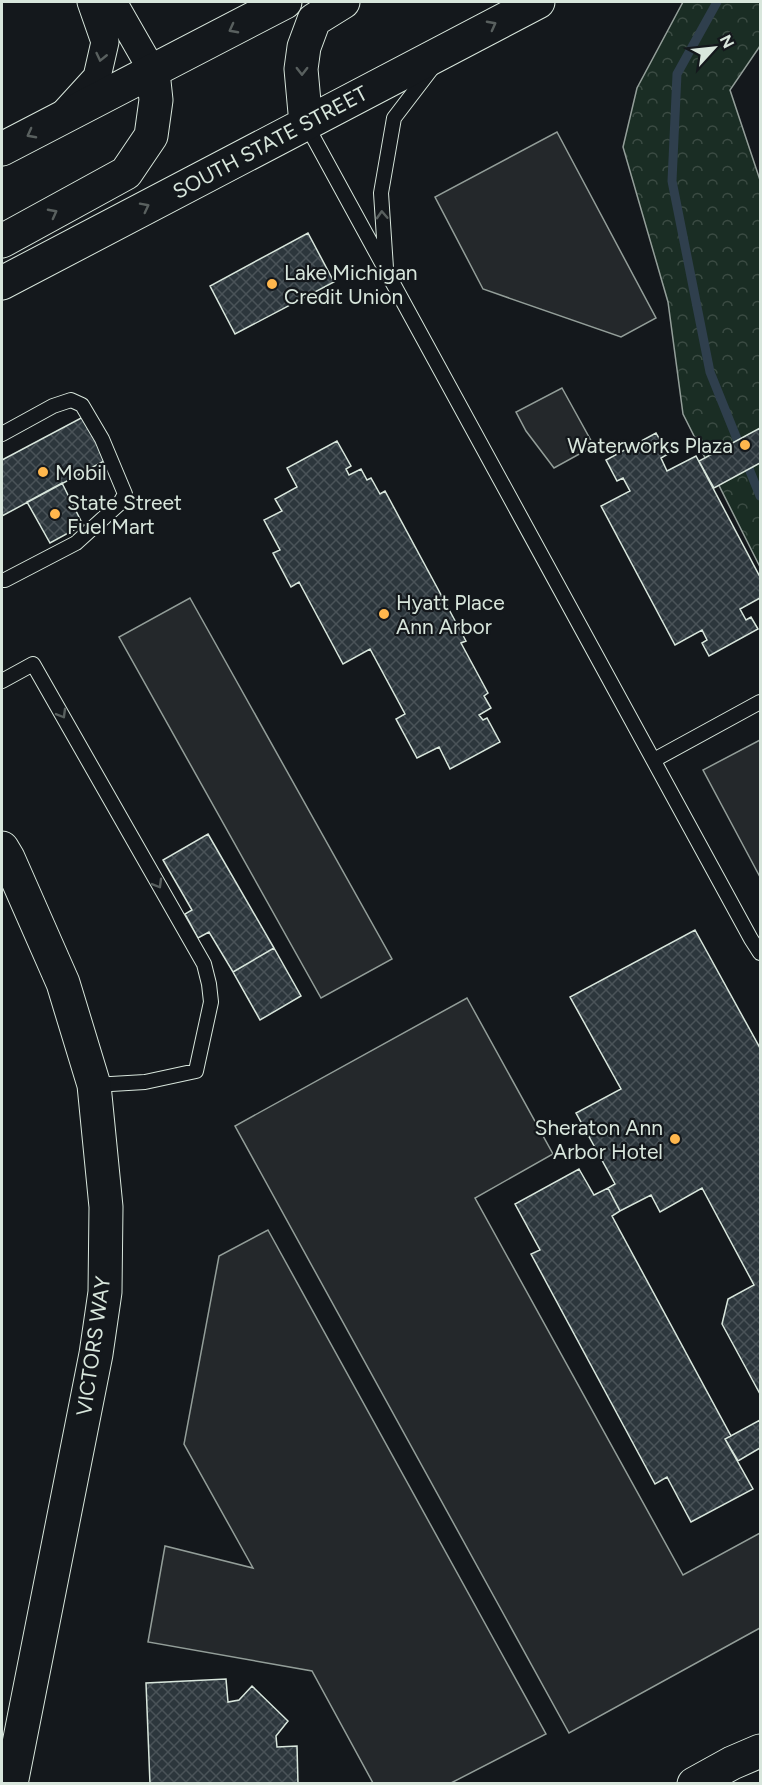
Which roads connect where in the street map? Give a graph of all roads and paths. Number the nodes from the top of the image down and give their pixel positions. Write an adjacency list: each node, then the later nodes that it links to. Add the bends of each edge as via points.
1 (91, 2): 8 (street, one-way to 8, via 105,42 97,78)
2 (113, 2): 7 (street)
3 (285, 2): 7 (main road, one-way to 7)
4 (343, 2): 9 (main road, one-way to 9, via 314,20 304,47 301,69)
5 (538, 2): 6 (main road, SOUTH STATE STREET, one-way to 5)
6 (447, 49): 9 (main road, SOUTH STATE STREET); 12 (lane, one-way to 6, via 381,193 394,118)
7 (153, 72): 8 (main road); 11 (main road, one-way to 7, via 126,173 151,136 156,100)
8 (60, 118): 10 (main road, one-way to 10)
9 (306, 124): 12 (lane); 13 (main road, SOUTH STATE STREET, one-way to 9)
10 (2, 149)
11 (2, 241)
12 (386, 273): 18 (lane)
13 (2, 283)
14 (2, 434): 15 (lane, via 53,406 71,400 82,405 102,439 125,494 76,543)
15 (2, 580)
16 (2, 681): 21 (lane, one-way to 21, via 33,664 204,964 209,984 210,1002 196,1071 145,1082)
17 (760, 702): 18 (lane)
18 (654, 760): 20 (lane)
19 (2, 848): 21 (main road, VICTORS WAY, via 63,982)
20 (760, 953)
21 (94, 1085): 23 (main road, VICTORS WAY, via 106,1207 105,1292)
22 (760, 1751): 24 (main road)
23 (10, 1784)
24 (694, 1784)

